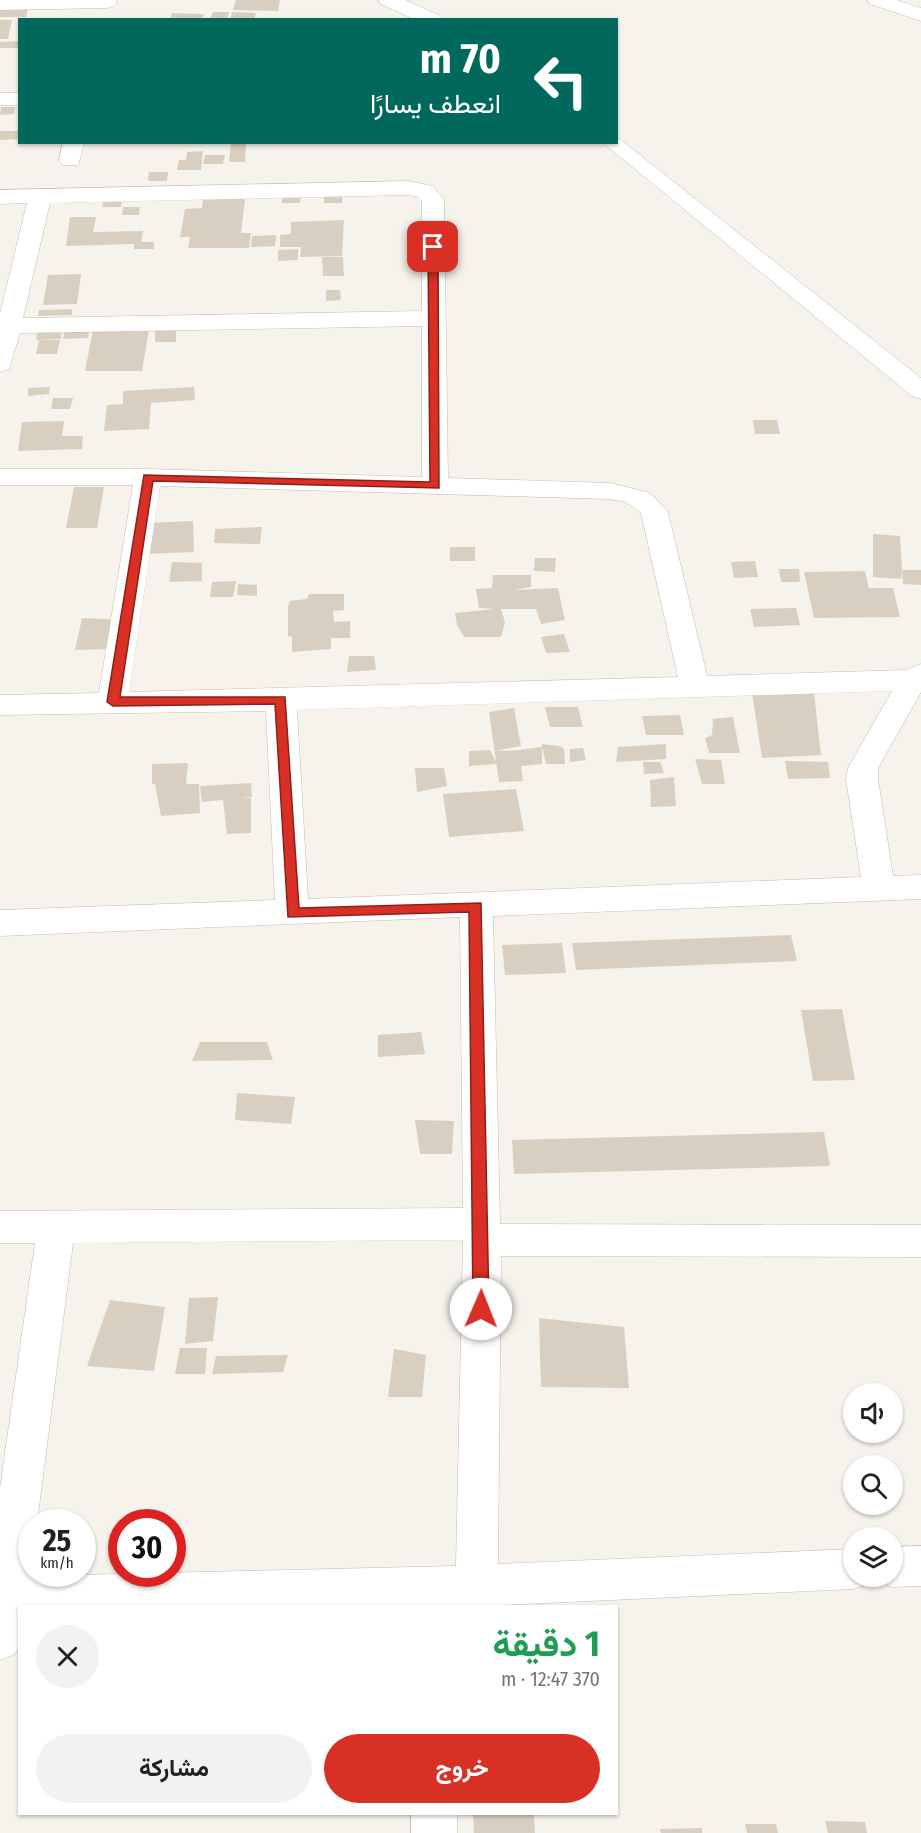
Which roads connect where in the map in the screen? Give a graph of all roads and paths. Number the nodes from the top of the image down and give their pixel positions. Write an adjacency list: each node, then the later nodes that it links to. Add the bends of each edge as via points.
1 (388, 0): 6 (street)
2 (877, 0): 5 (street)
3 (0, 4): 4 (street)
4 (106, 7)
5 (921, 15)
6 (429, 18)
7 (0, 99): 8 (street)
8 (18, 99)
9 (615, 144): 16 (street)
10 (0, 197): 11 (street)
11 (34, 197): 12 (street); 13 (street, via 408,188 425,191 433,200); 14 (street)
12 (0, 215)
13 (434, 318): 14 (street); 19 (street)
14 (7, 326): 15 (street)
15 (0, 364)
16 (921, 391)
17 (0, 477): 18 (street)
18 (148, 477): 19 (street); 23 (street)
19 (435, 486): 21 (street, via 610,492 646,500 654,512)
20 (917, 677): 21 (street); 26 (street, via 863,768 861,779)
21 (695, 687): 22 (street)
22 (281, 700): 23 (street); 28 (street)
23 (113, 702): 24 (street)
24 (0, 705)
25 (921, 887): 26 (street)
26 (879, 889): 27 (street)
27 (476, 906): 28 (street); 32 (street)
28 (292, 913): 29 (street)
29 (0, 923)
30 (0, 1227): 31 (street)
31 (56, 1227): 32 (street); 39 (street)
32 (482, 1232): 33 (street); 37 (street)
33 (921, 1241)
34 (921, 1566): 35 (street)
35 (903, 1567)
36 (843, 1569): 37 (street)
37 (477, 1586): 38 (street)
38 (435, 1597): 39 (street)
39 (3, 1598): 40 (street)
40 (0, 1639)
41 (434, 1815): 42 (street)
42 (434, 1833)

